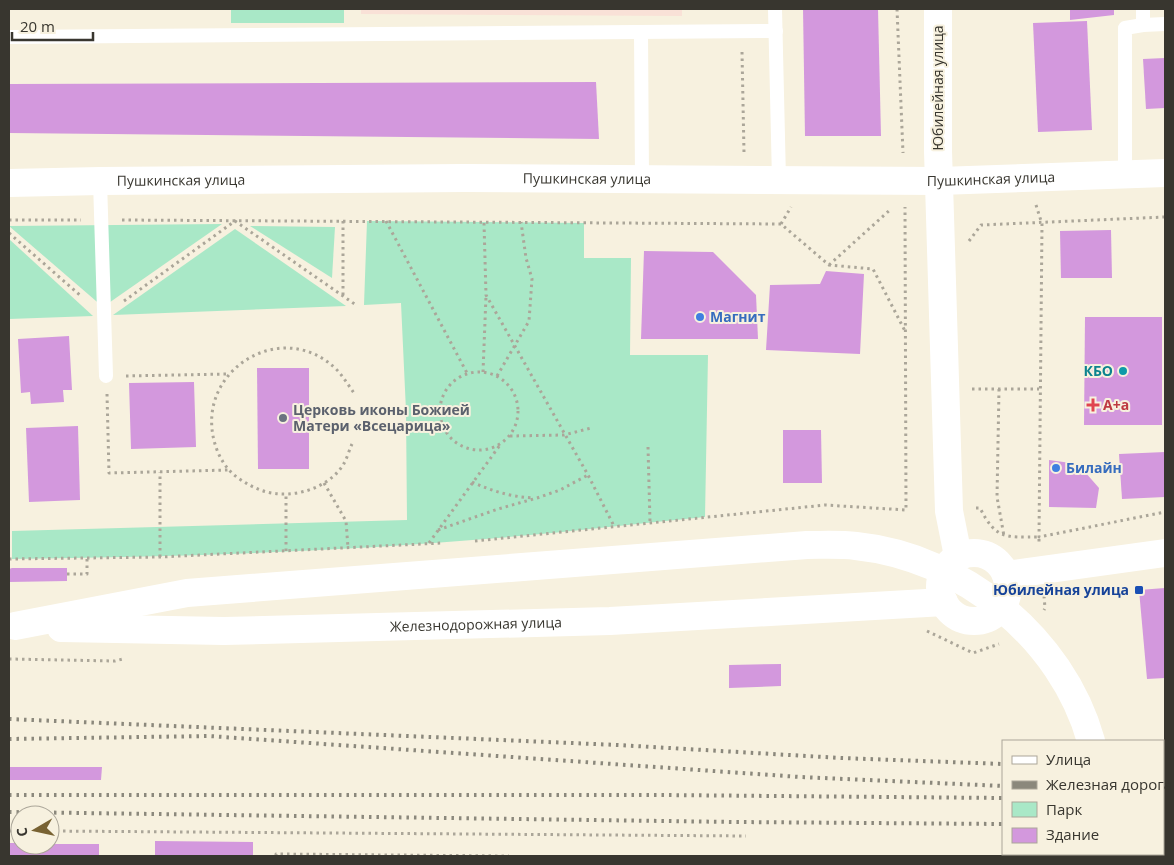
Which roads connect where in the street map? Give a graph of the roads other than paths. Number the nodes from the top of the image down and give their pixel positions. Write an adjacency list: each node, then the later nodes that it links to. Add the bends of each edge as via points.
1 (775, 9): 6 (lane)
2 (938, 9): 13 (main road, Юбилейная улица)
3 (1142, 9): 5 (lane)
4 (1165, 24): 5 (lane)
5 (1143, 25): 10 (lane, via 1125,28)
6 (776, 31): 7 (lane); 15 (lane)
7 (641, 32): 8 (lane); 11 (lane)
8 (9, 37)
9 (1165, 173): 10 (main road, Пушкинская улица)
10 (1125, 174): 13 (main road, Пушкинская улица)
11 (642, 179): 12 (main road, Пушкинская улица); 15 (main road, Пушкинская улица, via 745,180)
12 (100, 181): 14 (main road, Пушкинская улица); 16 (lane)
13 (940, 181): 15 (main road, Пушкинская улица, via 905,188); 18 (main road, Юбилейная улица, via 949,511)
14 (9, 183)
15 (787, 189)
16 (106, 376)
17 (1165, 553): 19 (main road)
18 (958, 556): 19 (main road, via 977,552 986,555 1001,566); 20 (main road, via 950,562 940,579 939,589)
19 (1006, 575): 20 (main road, via 1008,585 1004,604 990,617 971,621 962,619 953,614)
20 (944, 602): 21 (main road, Железнодорожная улица, via 610,621 224,631)
21 (12, 626): 22 (main road, via 187,593 807,545 856,546 928,563 983,593 1017,621 1040,645 1060,674)
22 (1091, 740)

